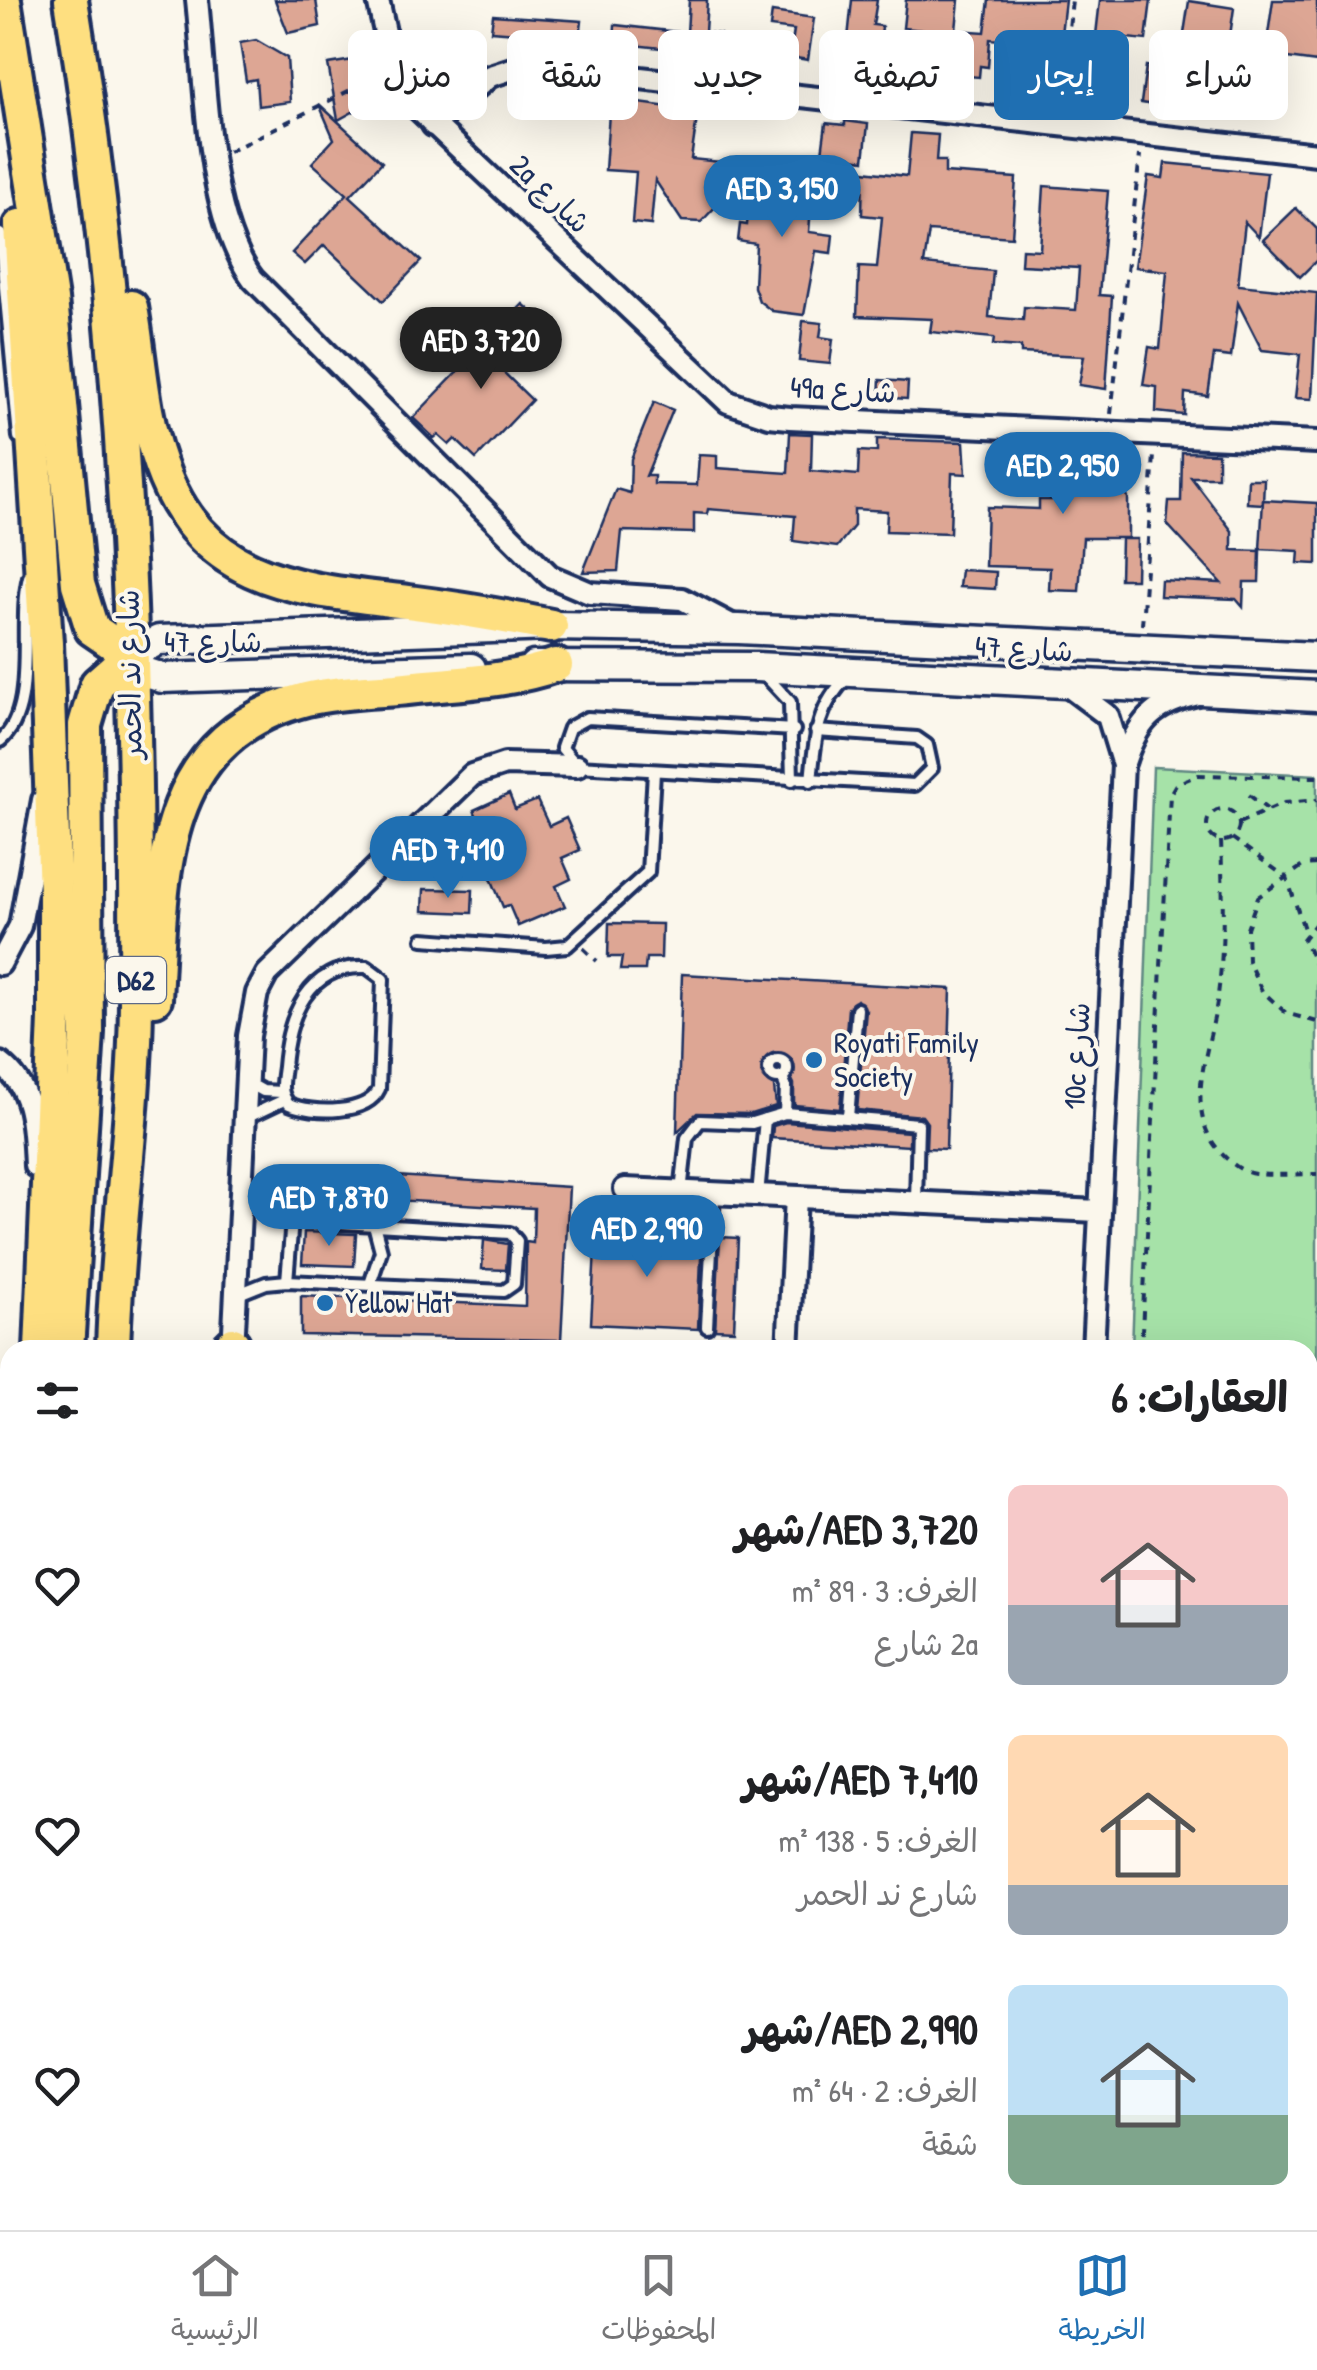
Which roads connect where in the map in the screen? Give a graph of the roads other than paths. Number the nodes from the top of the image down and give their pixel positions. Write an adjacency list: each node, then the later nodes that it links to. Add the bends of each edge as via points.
1 (4, 0): 17 (main road, via 52,299 78,584 92,629)
2 (72, 0): 8 (main road, شارع ند الحمر / D62)
3 (196, 0): 16 (street, via 228,238 253,280 515,545 569,587 682,599)
4 (378, 0): 6 (street, 2a شارع, via 393,69)
5 (0, 63): 13 (main road, via 27,308)
6 (434, 124): 7 (street, via 490,76 524,65); 11 (street, 2a شارع)
7 (1317, 154)
8 (98, 191): 15 (main road, via 128,288 161,469 184,511 216,547 299,589); 17 (main road, شارع ند الحمر / D62, via 122,442)
9 (0, 234): 10 (lane)
10 (3, 321): 13 (lane, via 16,425)
11 (728, 402): 12 (street, 49a شارع, via 779,417)
12 (1317, 442)
13 (35, 478): 14 (main road)
14 (40, 548): 27 (lane, via 24,602 21,708); 31 (main road)
15 (551, 626): 16 (street, شارع 47); 17 (street, شارع 47, via 159,640)
16 (739, 629): 18 (street, شارع 47)
17 (130, 655): 19 (street, شارع 47, via 144,672 162,678); 45 (main road, شارع ند الحمر / D62, via 136,1005); 63 (main road, via 97,684 85,725 88,998)
18 (1317, 658)
19 (556, 665): 20 (street, شارع 47); 45 (main road, via 520,676 308,698 273,710 214,752 172,822 163,861 148,1124)
20 (756, 667): 21 (street, شارع 47); 25 (lane, via 790,702)
21 (854, 672): 22 (street, شارع 47); 26 (lane, via 827,699)
22 (1063, 684): 23 (street, شارع 47); 29 (street, 10c شارع, via 1108,716)
23 (1208, 692): 24 (street, شارع 47); 29 (street, 10c شارع, via 1148,715)
24 (1317, 696)
25 (794, 730): 28 (lane, via 587,718 564,737 566,758); 32 (lane)
26 (816, 731): 33 (lane); 33 (lane, via 917,738 927,745 932,768 915,785)
27 (0, 741)
28 (577, 766): 30 (lane); 39 (street, via 505,764 458,786 267,974 251,1014)
29 (1123, 766): 53 (street, 10c شارع)
30 (654, 772): 32 (lane); 34 (lane, via 648,872 576,941 546,948)
31 (51, 780): 35 (street, via 37,820 20,926); 59 (main road, via 55,1018)
32 (792, 780): 33 (lane)
33 (811, 781)
34 (423, 939)
35 (0, 964)
36 (856, 1009): 42 (lane)
37 (0, 1063): 59 (street, via 29,1104)
38 (782, 1077): 41 (lane)
39 (247, 1082): 40 (lane); 43 (street)
40 (283, 1096): 40 (lane, via 295,1107 349,1108 374,1099 386,998 376,971 343,968 306,993 290,1021); 43 (lane)
41 (785, 1113): 42 (lane); 44 (lane)
42 (848, 1117): 52 (lane, via 918,1124)
43 (245, 1119): 46 (street)
44 (765, 1119): 48 (lane, via 692,1126); 50 (lane)
45 (128, 1162): 60 (main road, شارع ند الحمر / D62)
46 (242, 1172): 54 (lane, via 266,1204); 58 (street)
47 (625, 1190): 48 (street)
48 (682, 1192): 49 (street)
49 (714, 1193): 50 (street); 61 (lane)
50 (758, 1196): 51 (street)
51 (796, 1198): 52 (street); 67 (street)
52 (916, 1203): 53 (street)
53 (1099, 1212): 68 (street, 10c شارع)
54 (292, 1220): 55 (lane); 56 (lane)
55 (375, 1228): 57 (lane, via 380,1263); 57 (lane, via 510,1233 517,1241 515,1278 504,1291)
56 (286, 1281): 57 (lane); 58 (lane)
57 (370, 1284)
58 (235, 1296): 66 (street)
59 (43, 1300): 62 (main road)
60 (114, 1313): 64 (main road, شارع ند الحمر / D62); 65 (main road)
61 (707, 1327)
62 (41, 1340)
63 (68, 1340)
64 (113, 1340)
65 (129, 1340)
66 (232, 1340)
67 (789, 1340)
68 (1093, 1340)

